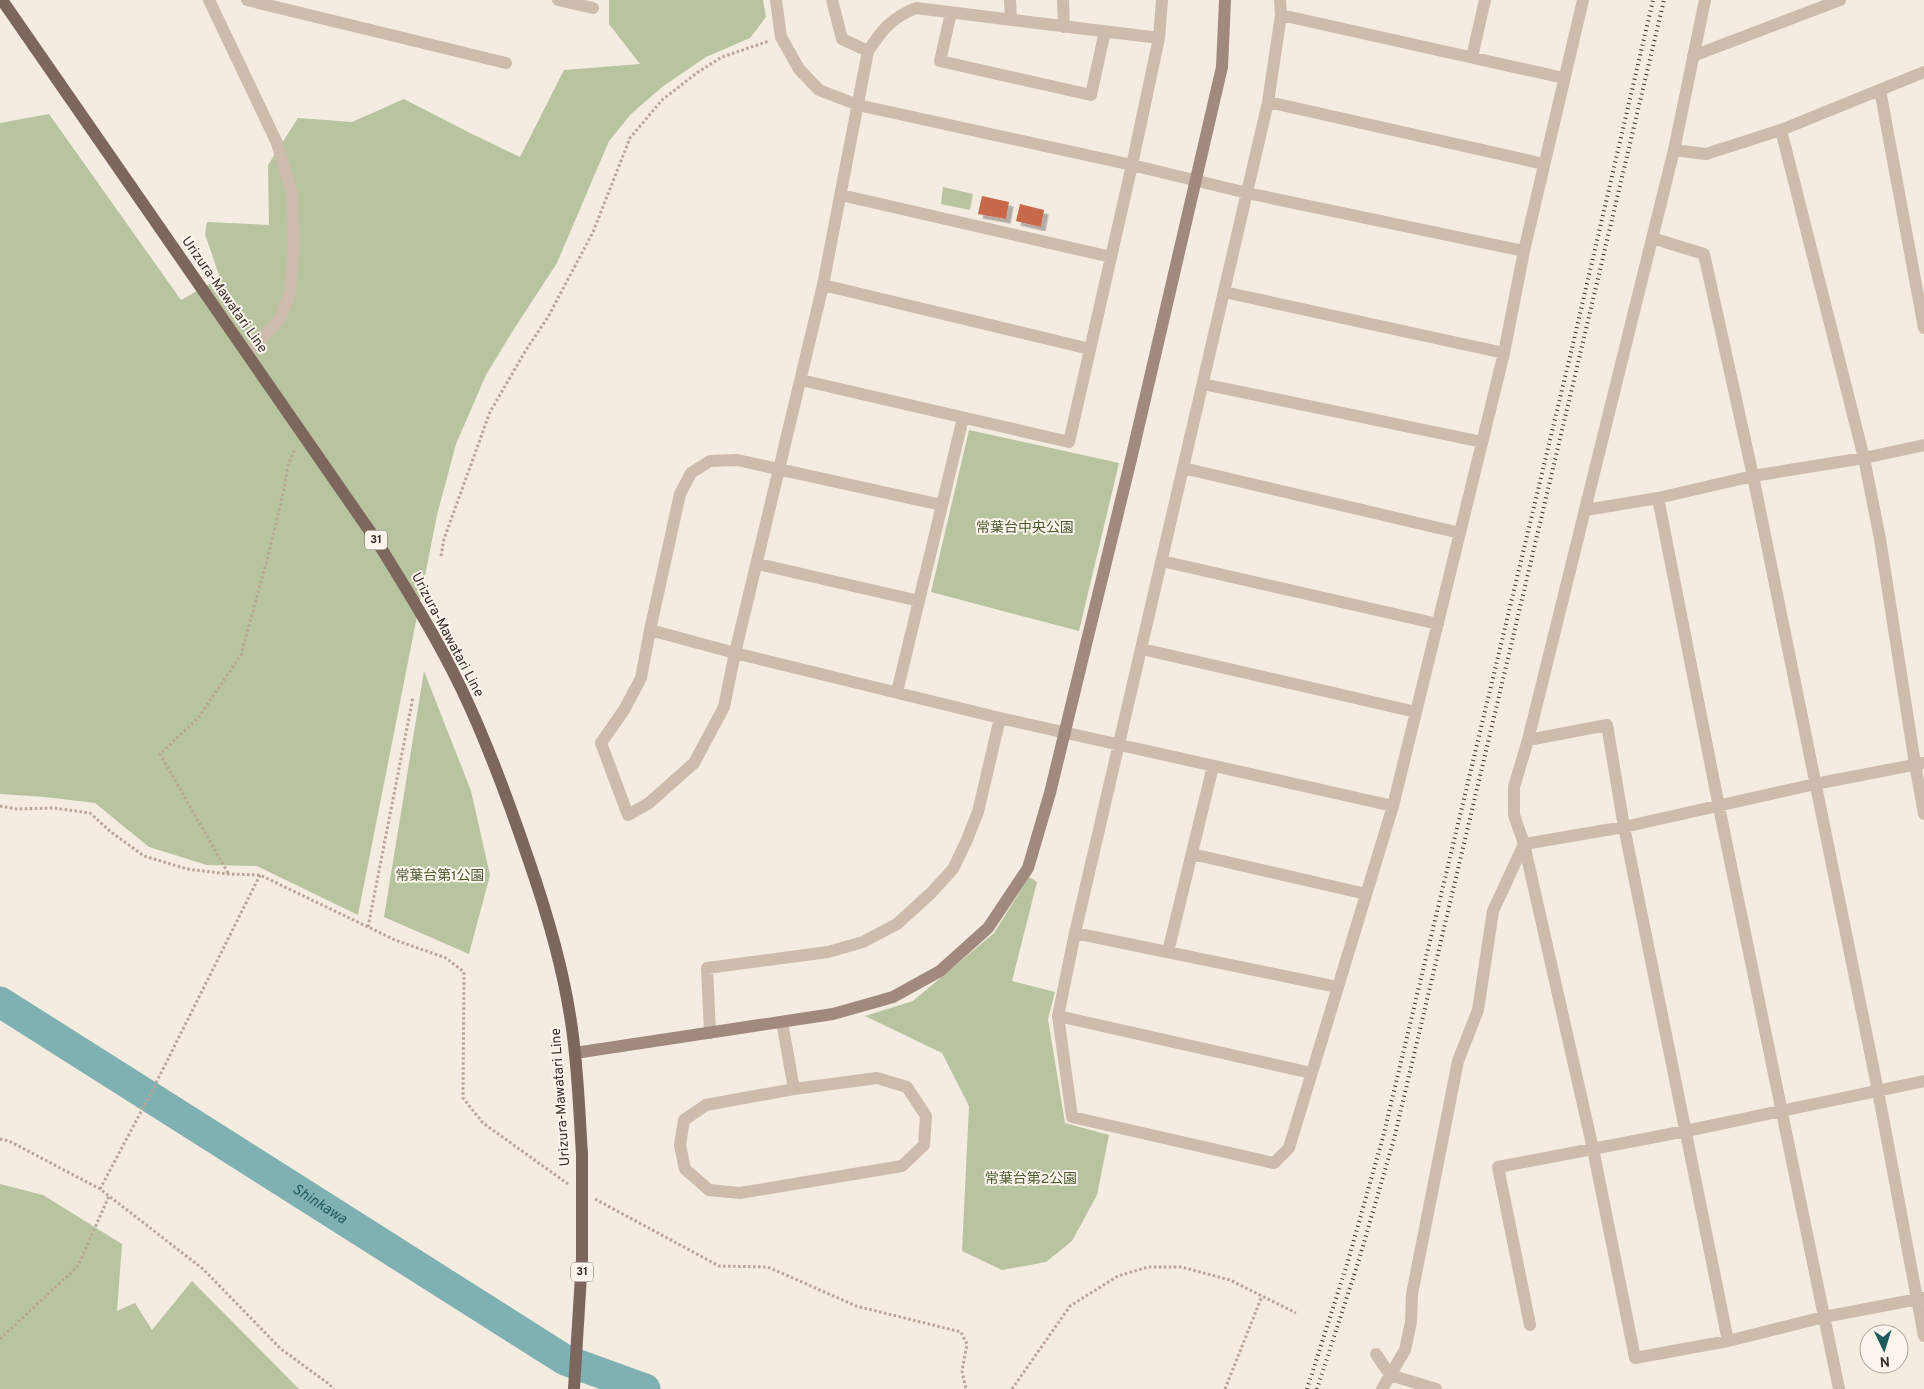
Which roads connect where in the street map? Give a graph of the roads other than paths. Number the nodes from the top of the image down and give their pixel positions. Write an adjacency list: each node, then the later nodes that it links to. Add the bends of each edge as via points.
1 (2, 0): 47 (main road, Urizura-Mawatari Line / 31)
2 (209, 0): 47 (street, via 277,143 292,193 294,245 290,292 280,319)
3 (247, 0): 26 (street)
4 (558, 0): 16 (street)
5 (776, 0): 31 (street, via 781,37 799,69 819,90)
6 (832, 0): 23 (street, via 842,38)
7 (1010, 0): 19 (street)
8 (1063, 0): 20 (street)
9 (1162, 0): 22 (street)
10 (1225, 0): 36 (street, via 1222,67)
11 (1280, 0): 18 (street)
12 (1485, 0): 25 (street)
13 (1583, 0): 28 (street)
14 (1705, 0): 24 (street)
15 (1840, 0): 24 (street)
16 (593, 8)
17 (951, 13): 19 (street); 21 (street, via 940,61 1091,95); 23 (street, via 916,8 900,14 881,32)
18 (1280, 15): 25 (street); 30 (street)
19 (1011, 20): 20 (street)
20 (1064, 27): 21 (street)
21 (1105, 32): 22 (street)
22 (1159, 38): 35 (street)
23 (868, 52): 31 (street)
24 (1693, 56): 33 (street)
25 (1472, 57): 28 (street)
26 (506, 63)
27 (1924, 72): 29 (street)
28 (1564, 78): 34 (street)
29 (1880, 90): 32 (street); 44 (street)
30 (1268, 102): 34 (street); 37 (street)
31 (858, 105): 35 (street); 38 (street)
32 (1781, 130): 33 (street, via 1706,154); 53 (street)
33 (1674, 150): 39 (street)
34 (1544, 164): 40 (street)
35 (1132, 165): 36 (street); 41 (street)
36 (1196, 180): 37 (street); 71 (street)
37 (1247, 193): 40 (street); 43 (street)
38 (841, 195): 41 (street); 42 (street)
39 (1652, 238): 56 (street, via 1704,254); 59 (street)
40 (1524, 251): 46 (street)
41 (1111, 257): 45 (street)
42 (823, 285): 45 (street); 48 (street)
43 (1224, 292): 46 (street); 49 (street)
44 (1924, 328)
45 (1090, 349): 50 (street, via 1069,442)
46 (1504, 353): 51 (street)
47 (247, 354): 90 (main road, Urizura-Mawatari Line / 31, via 378,543 460,686 490,752 556,948)
48 (801, 380): 50 (street); 55 (street)
49 (1203, 384): 51 (street); 54 (street)
50 (963, 418): 58 (street)
51 (1482, 442): 60 (street)
52 (1924, 444): 53 (street)
53 (1864, 458): 56 (street); 74 (street)
54 (1184, 468): 60 (street); 61 (street)
55 (780, 470): 58 (street); 62 (street); 65 (street, via 737,460 710,461 691,473 680,494)
56 (1753, 476): 57 (street); 76 (street)
57 (1658, 498): 59 (street); 78 (street)
58 (942, 505): 63 (street)
59 (1586, 510): 72 (street)
60 (1460, 532): 64 (street)
61 (1162, 561): 64 (street); 66 (street)
62 (758, 564): 63 (street); 67 (street)
63 (919, 600): 68 (street)
64 (1438, 624): 69 (street)
65 (650, 630): 67 (street); 67 (street, via 641,678 601,744 628,815 649,803 694,763 724,707)
66 (1142, 649): 69 (street); 73 (street)
67 (735, 653): 68 (street)
68 (897, 692): 70 (street)
69 (1416, 712): 77 (street)
70 (1000, 718): 71 (street); 89 (street, via 975,819 952,869 931,893 897,924 863,942 828,952 707,968)
71 (1064, 732): 73 (street); 88 (street, via 1028,868 988,928 940,972 894,997 833,1014)
72 (1528, 740): 80 (street, via 1607,725); 81 (street, via 1514,787 1514,815)
73 (1120, 745): 75 (street); 84 (street)
74 (1919, 763): 76 (street); 79 (street)
75 (1213, 766): 77 (street); 82 (street)
76 (1815, 784): 78 (street); 94 (street)
77 (1394, 806): 83 (street)
78 (1719, 806): 80 (street); 95 (street)
79 (1924, 814)
80 (1624, 827): 81 (street); 96 (street)
81 (1524, 844): 97 (street); 104 (street, via 1493,911 1478,1010 1458,1061 1412,1294 1405,1350)
82 (1192, 854): 83 (street); 85 (street)
83 (1366, 894): 86 (street)
84 (1075, 932): 85 (street); 87 (street)
85 (1168, 952): 86 (street)
86 (1337, 988): 91 (street)
87 (1058, 1016): 91 (street); 91 (street, via 1072,1117 1274,1163 1289,1148)
88 (782, 1022): 89 (street); 93 (street)
89 (710, 1033): 90 (street)
90 (575, 1053): 105 (main road, Urizura-Mawatari Line / 31, bridge, via 582,1154 582,1259)
91 (1311, 1073)
92 (1924, 1081): 94 (street)
93 (794, 1089): 93 (street, via 706,1105 684,1120 680,1145 685,1169 709,1190 740,1194 902,1166 924,1145 926,1116 907,1088 877,1078)
94 (1878, 1091): 95 (street); 98 (street)
95 (1781, 1112): 96 (street); 99 (street)
96 (1686, 1131): 97 (street); 102 (street)
97 (1593, 1149): 100 (street, via 1498,1167); 102 (street, via 1634,1358)
98 (1921, 1299): 99 (street); 101 (street)
99 (1824, 1317): 102 (street); 108 (street)
100 (1530, 1325)
101 (1924, 1336)
102 (1728, 1341)
103 (1376, 1354): 104 (street)
104 (1390, 1375): 106 (street); 107 (street)
105 (574, 1389)
106 (1382, 1389)
107 (1436, 1389)
108 (1839, 1389)

